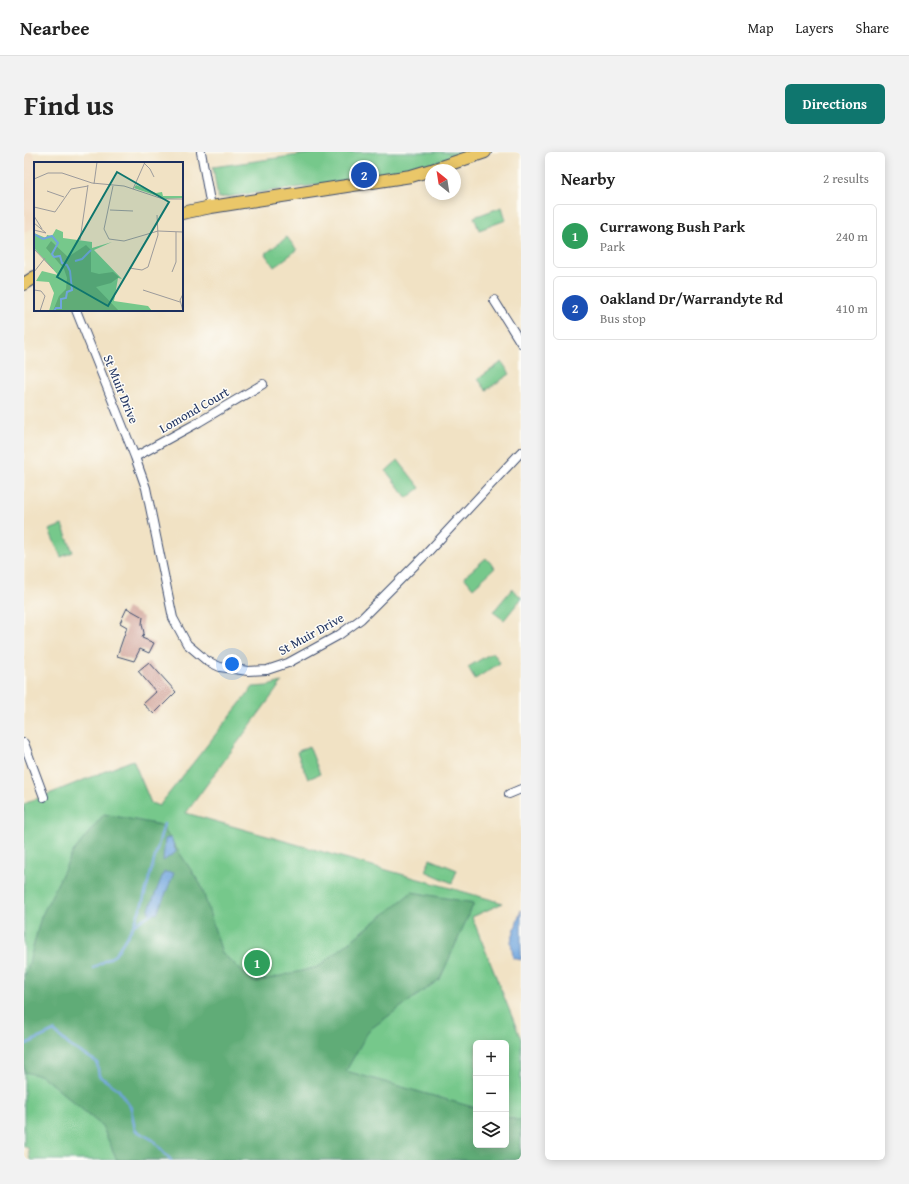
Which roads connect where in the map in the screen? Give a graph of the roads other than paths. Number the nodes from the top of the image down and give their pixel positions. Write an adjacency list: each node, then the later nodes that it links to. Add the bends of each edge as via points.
1 (200, 152): 5 (street)
2 (485, 152): 3 (main road)
3 (450, 164)
4 (425, 172): 5 (main road, via 367,184)
5 (211, 207): 6 (main road)
6 (183, 213)
7 (34, 279): 8 (main road)
8 (24, 284)
9 (494, 300): 11 (street)
10 (76, 311): 14 (street, St Muir Drive)
11 (521, 343)
12 (263, 384): 14 (street, Lomond Court)
13 (521, 452): 14 (street, St Muir Drive, via 361,619 339,635 288,663 268,670 248,671 220,667 207,661 187,644 173,618 146,488)
14 (136, 457)
15 (24, 743): 18 (street)
16 (521, 789): 17 (street)
17 (509, 794)
18 (44, 797)

